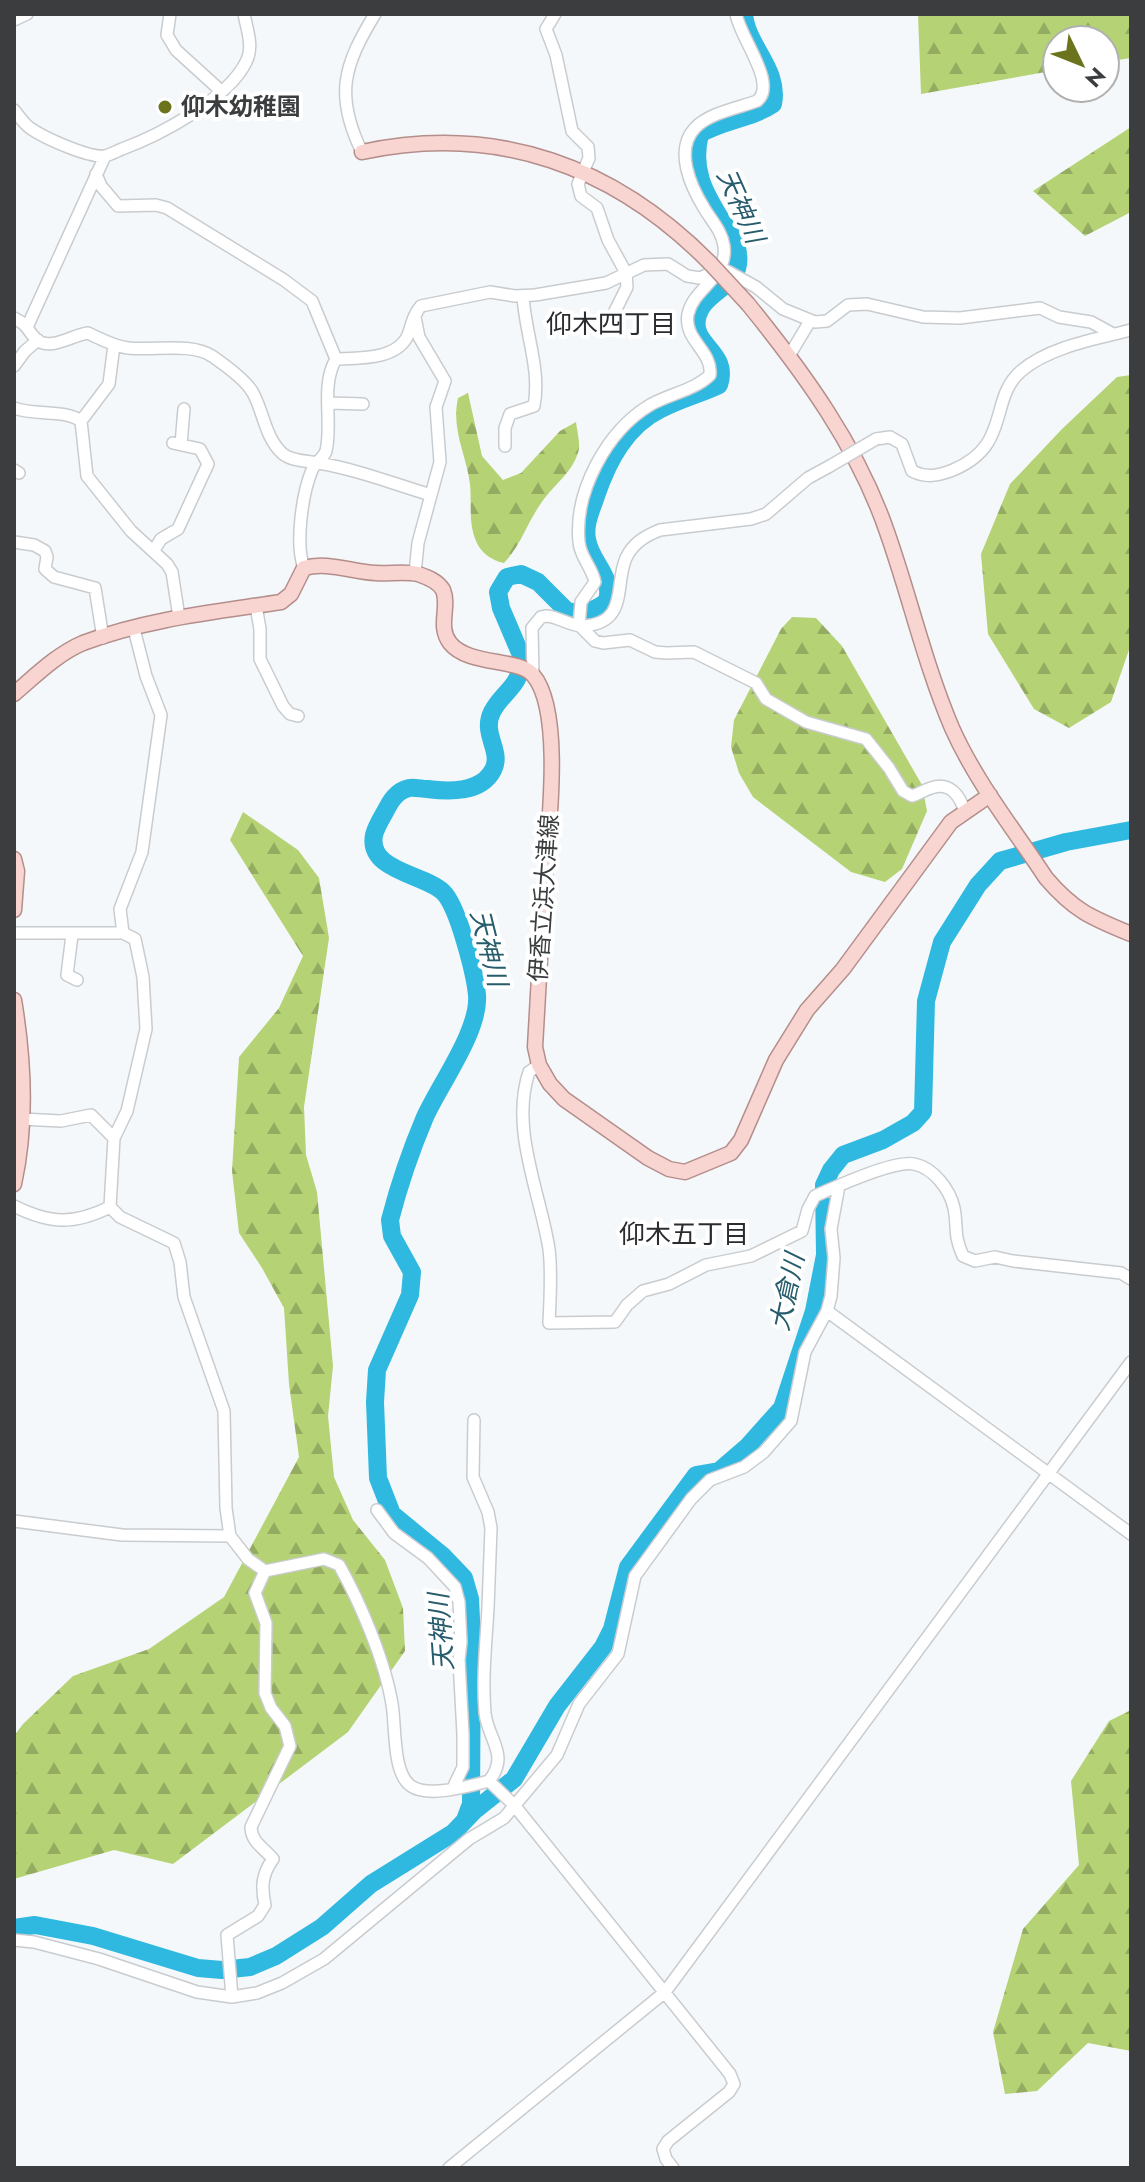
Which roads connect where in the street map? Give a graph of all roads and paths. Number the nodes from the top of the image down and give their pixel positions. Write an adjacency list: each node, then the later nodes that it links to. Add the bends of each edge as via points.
1 (27, 14): 7 (street)
2 (170, 14): 8 (street, via 167,35 176,50)
3 (244, 14): 8 (street, via 247,60)
4 (375, 14): 10 (street, via 350,59 345,87 348,116)
5 (555, 14): 12 (street, via 546,29 572,131 588,147)
6 (736, 14): 14 (street, via 762,77 763,96 695,127 686,151 691,185 724,243)
7 (14, 20)
8 (221, 91): 11 (street, via 153,138)
9 (14, 110): 11 (street, via 44,136)
10 (362, 152): 12 (main road, via 429,142 466,143)
11 (105, 156): 13 (street)
12 (583, 171): 14 (main road, via 666,222); 15 (street, via 581,196 597,208)
13 (96, 174): 21 (street); 27 (street, via 118,206 167,208 305,294)
14 (723, 271): 15 (street, via 700,278 668,264 644,265); 20 (street); 26 (main road, bridge); 43 (street, via 695,298 688,319 690,336 711,365 710,375 631,419 606,446 594,470 579,545 595,582 581,602)
15 (626, 273): 16 (street, via 606,283); 19 (street, via 627,287)
16 (523, 296): 17 (street, via 467,295 421,306); 34 (street, via 537,386 534,406 510,414)
17 (415, 313): 27 (street, via 399,347 373,357); 36 (street, via 419,337 445,381 436,407 440,462)
18 (14, 318): 21 (street)
19 (610, 321)
20 (810, 321): 23 (street, via 827,321 848,305 960,318 1040,308); 26 (street)
21 (28, 325): 24 (street)
22 (1131, 330): 23 (street)
23 (1113, 334): 43 (street, bridge, via 1065,348 1023,369 1008,391 993,435 975,457 955,469 923,477 912,471 902,444 890,437 876,439 808,478 766,514 646,536 625,561 614,611 593,625)
24 (38, 340): 25 (street, via 47,344 88,333); 28 (street)
25 (114, 345): 33 (street, via 112,377); 35 (street, via 195,348 213,357 249,387 283,454)
26 (789, 356): 49 (main road, via 864,475 952,728)
27 (336, 359): 29 (street, via 328,376)
28 (14, 366)
29 (329, 403): 30 (street); 35 (street, via 325,452)
30 (363, 404)
31 (14, 408): 33 (street, via 31,414 64,413)
32 (184, 409): 38 (street, via 185,426 177,443 200,449 207,471 178,529)
33 (81, 421): 38 (street, via 87,476 131,531)
34 (505, 446)
35 (316, 463): 36 (street); 39 (street, via 299,534)
36 (431, 495): 40 (street)
37 (14, 542): 45 (street, via 45,551 45,569 54,577 95,588)
38 (154, 550): 42 (street, via 172,572)
39 (304, 568): 40 (main road, via 317,564); 41 (main road, via 286,599)
40 (415, 573): 46 (main road, via 441,587 443,630 455,648)
41 (256, 606): 42 (main road); 48 (street, via 260,659 283,706)
42 (179, 617): 44 (main road)
43 (578, 622): 46 (street, via 547,616 535,622); 50 (street, via 595,641 630,640 655,652 694,652 756,683 766,699 806,722 866,739 903,791 912,796 933,786 950,788)
44 (134, 629): 45 (main road); 54 (street, via 161,715 142,852 120,909)
45 (103, 638): 47 (main road, via 57,659)
46 (530, 672): 59 (main road, 伊香立浜大津線, via 546,703 551,782 535,1047)
47 (14, 694)
48 (298, 716)
49 (990, 795): 50 (main road); 55 (main road, via 1061,896 1078,911)
50 (965, 812): 59 (main road, via 951,822 859,949 807,1010 731,1153 685,1172 669,1169 564,1099)
51 (14, 859): 52 (main road)
52 (14, 910)
53 (14, 933): 56 (street)
54 (123, 933): 56 (street); 62 (street, via 135,939 138,948 146,1029 127,1111)
55 (1131, 934)
56 (72, 935): 57 (street, via 67,975)
57 (77, 980)
58 (14, 1000): 60 (main road, via 21,1057)
59 (539, 1065): 64 (street, via 529,1072 523,1103 532,1181 549,1248 549,1323 615,1322 643,1291 706,1265 751,1256 802,1231 815,1196)
60 (18, 1091): 61 (main road)
61 (21, 1119): 62 (street, via 61,1121 91,1115); 63 (main road)
62 (114, 1138): 66 (street)
63 (14, 1184)
64 (839, 1186): 67 (street, via 899,1164 915,1164 947,1190 963,1256 1121,1273); 68 (street, via 831,1229 834,1280)
65 (14, 1206): 66 (street, via 40,1219 65,1221)
66 (110, 1207): 75 (street, via 174,1243 184,1297 224,1411)
67 (1131, 1279)
68 (827, 1311): 71 (street); 79 (street, via 805,1352 791,1421 754,1460 710,1480 635,1576 618,1654 579,1704 557,1755)
69 (1131, 1362): 71 (street)
70 (474, 1420): 77 (street, via 473,1477 491,1528 485,1715 500,1754)
71 (1049, 1473): 74 (street); 81 (street)
72 (377, 1510): 78 (street, via 394,1533 455,1587 463,1745)
73 (14, 1521): 75 (street, via 122,1535)
74 (1131, 1534)
75 (230, 1536): 76 (street)
76 (265, 1571): 78 (street, via 324,1559 339,1565 382,1664 402,1777 410,1786 432,1793); 82 (street, via 255,1593 266,1623 265,1693 285,1726 290,1746 251,1827 256,1842 273,1859 262,1889 265,1905 258,1916 227,1935)
77 (490, 1783): 78 (street); 79 (street)
78 (457, 1787)
79 (514, 1805): 81 (street); 82 (street, via 324,1959 282,1983)
80 (14, 1940): 82 (street, via 99,1959 197,1992)
81 (665, 1992): 83 (street); 84 (street, via 734,2084 668,2141 663,2149)
82 (232, 1997)
83 (449, 2168)
84 (673, 2168)

